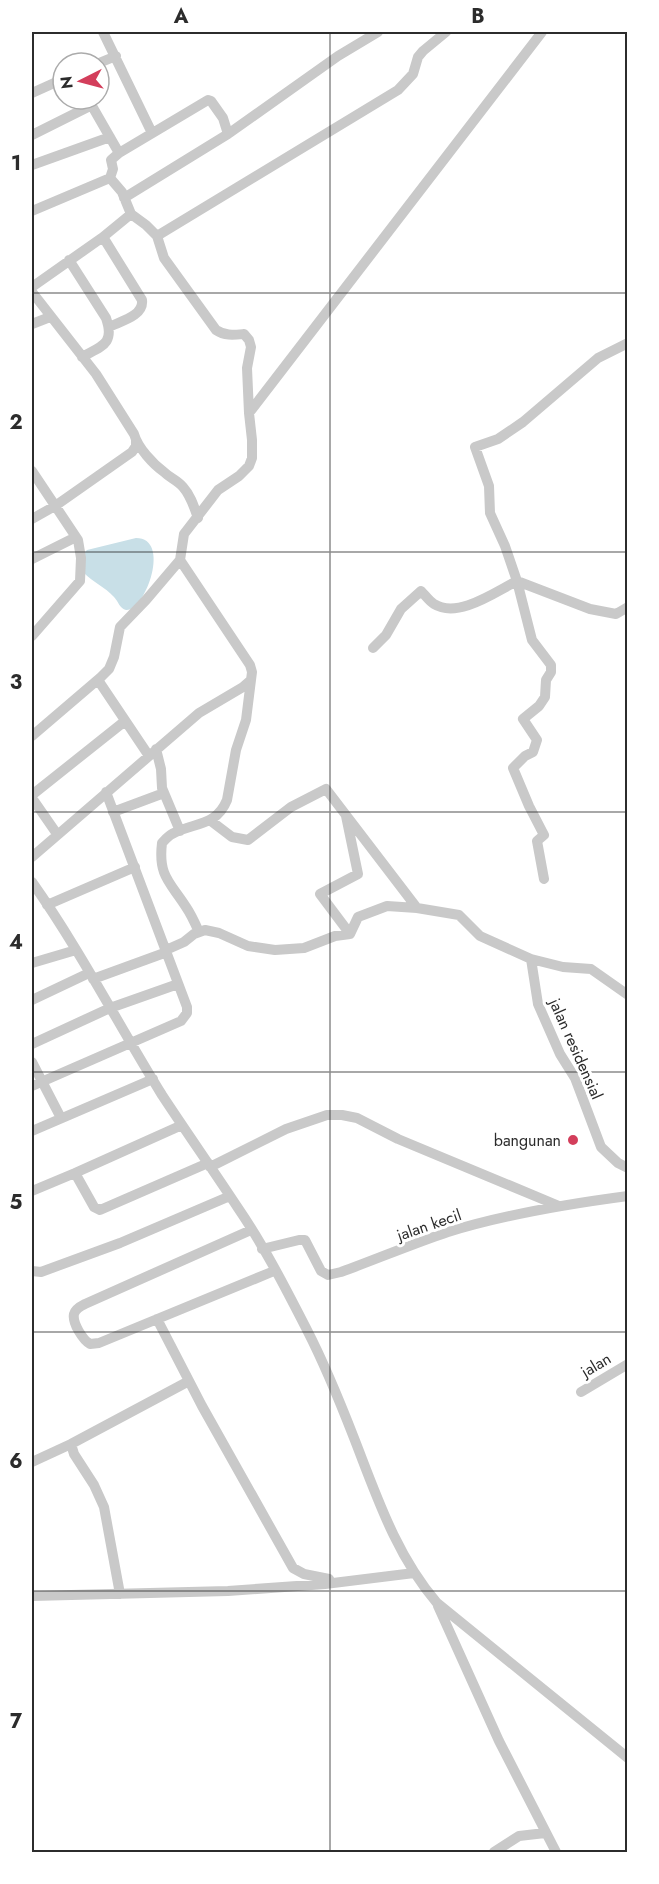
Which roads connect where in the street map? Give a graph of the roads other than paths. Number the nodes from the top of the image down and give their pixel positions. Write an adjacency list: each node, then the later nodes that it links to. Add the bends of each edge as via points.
1 (103, 32): 5 (street)
2 (378, 32): 12 (street)
3 (446, 32): 21 (street, via 418,57 413,74 398,90)
4 (542, 32): 31 (street)
5 (116, 56): 6 (street); 11 (street)
6 (111, 58)
7 (51, 84): 8 (street)
8 (32, 93)
9 (74, 111): 13 (street)
10 (95, 111): 14 (street)
11 (152, 133): 12 (street, via 207,100 223,118); 15 (street)
12 (228, 134): 18 (street)
13 (32, 135)
14 (110, 138): 15 (street); 16 (street)
15 (119, 153): 17 (street, via 111,160)
16 (32, 165)
17 (110, 178): 18 (street); 19 (street)
18 (124, 198): 20 (street)
19 (32, 211)
20 (131, 214): 21 (street); 22 (street)
21 (157, 236): 31 (street, via 164,258 216,330 227,335 244,334 249,340)
22 (103, 237): 23 (street); 28 (street, via 143,305 136,314)
23 (69, 260): 24 (street); 28 (street)
24 (32, 286)
25 (32, 292): 26 (street)
26 (50, 316): 27 (street); 30 (street)
27 (32, 324)
28 (110, 327): 30 (street, via 107,343)
29 (627, 343): 40 (street, via 598,358 523,422 498,439 475,447 489,486 490,513)
30 (82, 357): 32 (street, via 115,402)
31 (249, 413): 35 (street, via 249,466 218,490)
32 (136, 441): 34 (street, via 132,452); 35 (street, via 191,498)
33 (32, 471): 34 (street)
34 (55, 506): 36 (street); 37 (street)
35 (198, 518): 39 (street, via 184,534)
36 (32, 519)
37 (76, 537): 38 (street); 42 (street, via 81,558 80,581)
38 (32, 559)
39 (180, 560): 44 (street, via 120,627 114,657); 45 (street, via 250,665)
40 (517, 581): 41 (street, via 590,609 616,614); 43 (street, via 455,609 435,605 420,591 400,609 386,635); 59 (street, via 532,640 551,666 545,697 523,719 537,740 533,752 513,768 544,835 537,841)
41 (627, 607)
42 (32, 636)
43 (373, 648)
44 (98, 680): 46 (street); 47 (street)
45 (251, 680): 48 (street, via 199,713); 54 (street, via 227,800)
46 (125, 721): 48 (street); 51 (street)
47 (32, 736)
48 (152, 752): 49 (street); 50 (street, via 159,759)
49 (106, 792): 52 (street); 56 (street)
50 (164, 793): 52 (street); 55 (street)
51 (32, 796): 56 (street)
52 (114, 812): 58 (street)
53 (345, 813): 54 (street, via 326,789 291,807 248,840 232,837); 62 (street); 64 (street, via 358,874 320,894)
54 (211, 820): 55 (street)
55 (180, 831): 63 (street, via 162,843 160,858 164,875)
56 (57, 834): 57 (street)
57 (32, 857)
58 (135, 867): 61 (street); 66 (street)
59 (544, 879)
60 (32, 882): 61 (street)
61 (47, 905): 65 (street)
62 (417, 908): 64 (street, via 387,906 358,917); 67 (street, via 459,915 480,936)
63 (199, 932): 64 (street, via 212,931 248,946 275,950 304,948); 66 (street)
64 (350, 934)
65 (76, 950): 68 (street); 69 (street)
66 (166, 951): 69 (street); 70 (street)
67 (531, 959): 71 (street, via 591,969); 83 (street, jalan residensial, via 538,1004 575,1078 601,1147)
68 (32, 963)
69 (91, 976): 72 (street); 73 (street)
70 (178, 984): 73 (street); 74 (street, via 187,1007 181,1021)
71 (627, 995)
72 (32, 1000)
73 (110, 1008): 74 (street); 75 (street)
74 (130, 1042): 77 (street); 78 (street)
75 (32, 1044)
76 (32, 1062): 78 (street)
77 (153, 1079): 79 (street); 80 (street)
78 (36, 1084): 79 (street)
79 (61, 1118): 81 (street)
80 (182, 1125): 82 (street); 84 (street)
81 (32, 1131)
82 (209, 1165): 84 (street, via 100,1210 94,1207); 86 (street); 88 (street, via 286,1129 327,1115 342,1115 357,1118)
83 (627, 1168)
84 (75, 1173): 85 (street)
85 (32, 1191)
86 (230, 1196): 89 (street); 91 (street, via 120,1243 41,1272)
87 (627, 1196): 88 (street, jalan kecil)
88 (559, 1206): 90 (street, jalan kecil, via 447,1232 328,1275 321,1271 305,1240)
89 (252, 1230): 90 (street); 93 (street, via 85,1304 74,1315 90,1344)
90 (262, 1249): 92 (street)
91 (32, 1271)
92 (274, 1271): 93 (street); 99 (street, via 323,1364 389,1528)
93 (157, 1319): 95 (street)
94 (627, 1364): 96 (street, jalan)
95 (189, 1382): 97 (street); 100 (street, via 293,1568)
96 (581, 1392)
97 (71, 1444): 98 (street); 101 (street, via 104,1507)
98 (32, 1462)
99 (414, 1573): 100 (street); 103 (street)
100 (341, 1582): 101 (street)
101 (120, 1594): 102 (street)
102 (32, 1596)
103 (437, 1604): 104 (street); 105 (street)
104 (627, 1758)
105 (544, 1833): 106 (street, via 519,1836); 107 (street)
106 (494, 1852)
107 (556, 1852)

